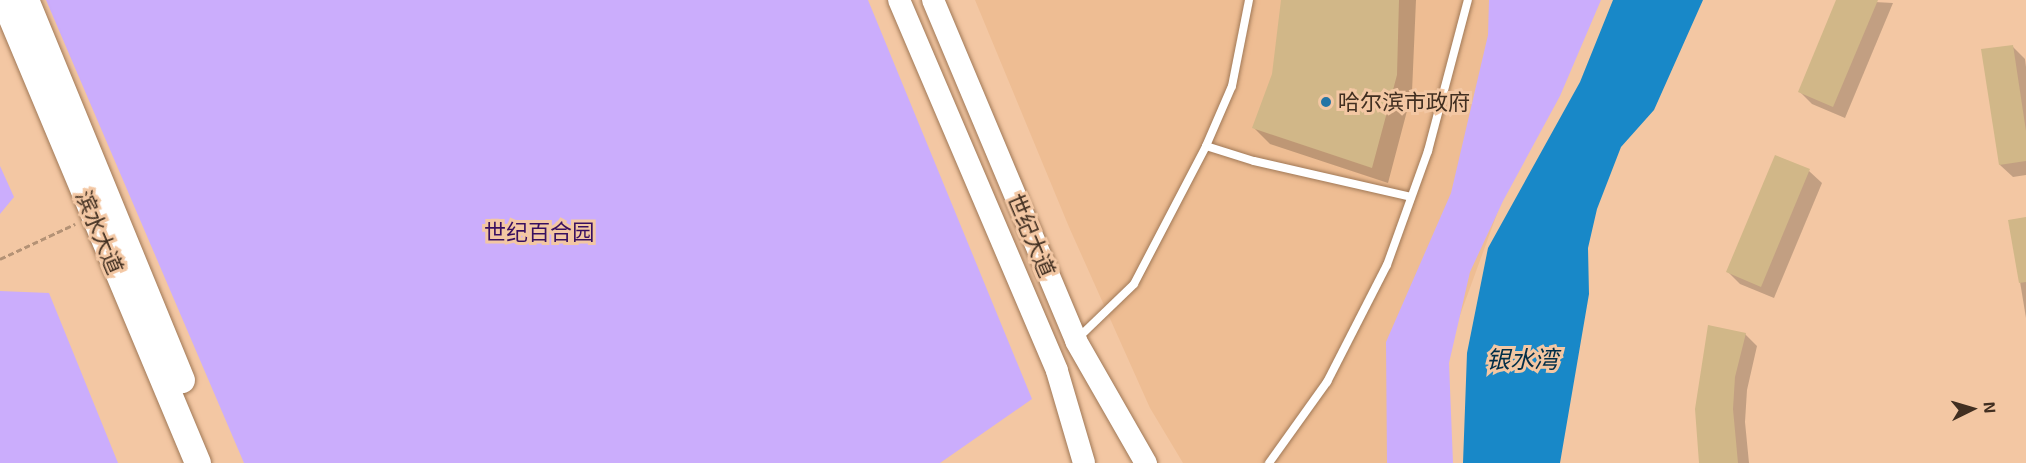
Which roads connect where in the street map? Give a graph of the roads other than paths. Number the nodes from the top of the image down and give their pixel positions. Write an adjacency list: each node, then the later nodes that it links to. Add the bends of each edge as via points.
1 (4, 0): 10 (main road, 滨水大道)
2 (26, 0): 11 (main road, 滨水大道)
3 (899, 0): 12 (main road, 世纪大道, via 1057,371)
4 (933, 0): 9 (main road, 世纪大道)
5 (1249, 0): 7 (lane, via 1232,86)
6 (1468, 0): 8 (lane, via 1428,151)
7 (1206, 146): 8 (lane); 9 (lane, via 1134,284)
8 (1411, 197): 14 (lane, via 1387,265 1326,382)
9 (1076, 340): 13 (main road, 世纪大道)
10 (198, 463)
11 (216, 463)
12 (1084, 463)
13 (1146, 463)
14 (1269, 463)

